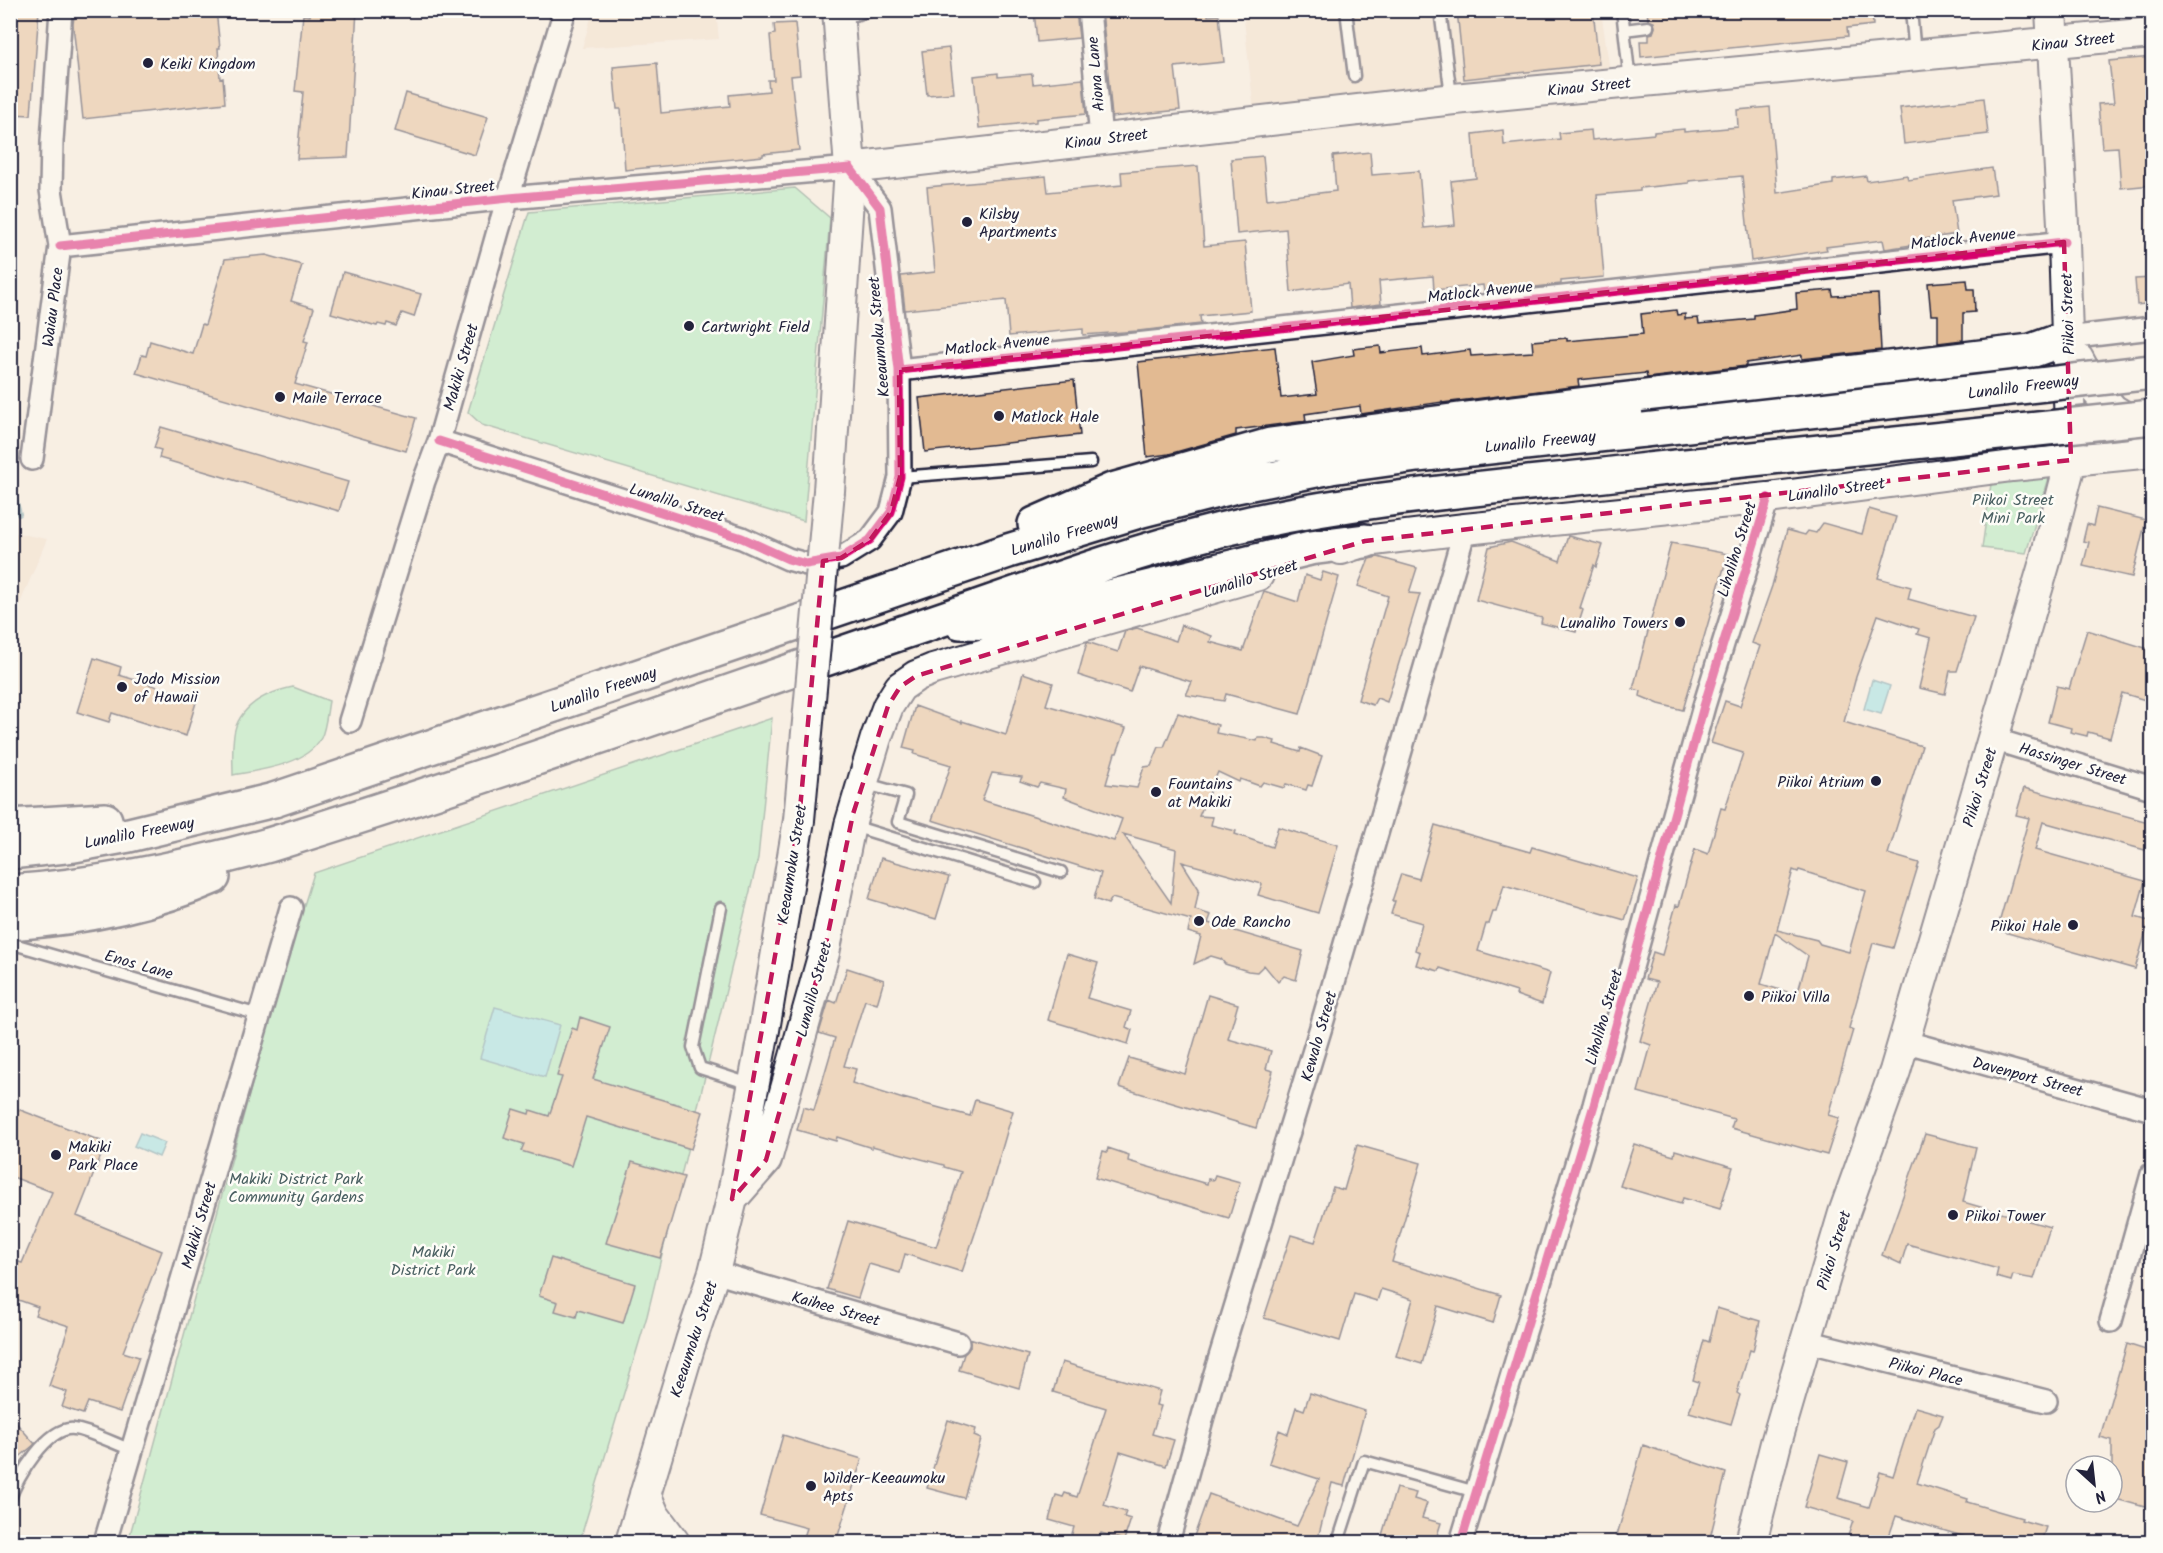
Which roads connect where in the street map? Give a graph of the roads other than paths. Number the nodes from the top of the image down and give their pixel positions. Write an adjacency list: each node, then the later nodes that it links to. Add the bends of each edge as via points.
1 (61, 10): 23 (street, Waiau Place, via 51,190)
2 (565, 10): 21 (street, Makiki Street)
3 (874, 10): 10 (lane)
4 (1089, 10): 19 (street, Aiona Lane)
5 (1346, 10): 16 (lane)
6 (1440, 10): 18 (lane)
7 (1622, 10): 12 (lane)
8 (1911, 10): 15 (lane)
9 (2050, 10): 14 (main road, Piikoi Street)
10 (838, 15): 20 (main road, Keeaumoku Street)
11 (1648, 27): 12 (lane)
12 (1624, 30): 17 (lane)
13 (2152, 33): 14 (main road, Kinau Street)
14 (2052, 43): 15 (main road, Kinau Street); 22 (main road, Piikoi Street)
15 (1915, 55): 17 (main road, Kinau Street)
16 (1354, 75)
17 (1630, 82): 18 (main road, Kinau Street)
18 (1451, 100): 19 (main road, Kinau Street)
19 (1101, 138): 20 (main road, Kinau Street)
20 (850, 168): 21 (street, Kinau Street); 26 (street, Keeaumoku Street, via 880,208); 59 (main road, Keeaumoku Street, bridge, via 829,491 799,820)
21 (509, 198): 23 (street, Kinau Street); 30 (street, Makiki Street)
22 (2064, 242): 25 (main road, Piikoi Street); 26 (street, Matlock Avenue)
23 (60, 246): 32 (street, Waiau Place)
24 (2152, 328): 25 (street)
25 (2067, 338): 29 (main road, via 2093,387 2112,410); 33 (main road, Piikoi Street); 40 (highway, via 2031,351 1270,444 1112,490)
26 (898, 370): 35 (street, Keeaumoku Street)
27 (2152, 372): 40 (highway, Lunalilo Freeway, bridge, via 1330,467 1142,510)
28 (2152, 417): 41 (highway, bridge, via 1397,499 1264,521 1112,561)
29 (2152, 432)
30 (439, 441): 37 (street, Lunalilo Street, via 742,538 806,564 840,558 870,540); 42 (street, Makiki Street)
31 (2152, 452): 33 (main road, Lunalilo Street)
32 (32, 459)
33 (2071, 460): 36 (main road, Lunalilo Street); 43 (main road, Piikoi Street)
34 (1091, 462): 35 (lane)
35 (900, 477): 37 (street, Keeaumoku Street)
36 (1768, 498): 38 (main road, Lunalilo Street); 72 (street, Liholiho Street, via 1704,706 1594,1105)
37 (891, 512)
38 (1465, 529): 39 (main road, Lunalilo Street); 78 (street, Kewalo Street)
39 (1365, 541): 41 (highway, via 1310,548 1004,622); 44 (main road, Lunalilo Street, via 916,676 893,695)
40 (870, 597): 46 (highway, Lunalilo Freeway)
41 (937, 621): 49 (highway)
42 (350, 721)
43 (1993, 739): 45 (street, Hassinger Street); 61 (main road, Piikoi Street)
44 (863, 783): 47 (main road, Lunalilo Street); 51 (lane, via 906,795 898,822)
45 (2152, 788)
46 (274, 800): 48 (highway, via 103,820); 50 (highway, Lunalilo Freeway, via 129,835)
47 (850, 825): 52 (lane); 60 (main road, Lunalilo Street, via 824,953)
48 (10, 826)
49 (327, 827): 53 (highway, via 207,862 86,884); 56 (highway, via 190,887 121,907)
50 (10, 852)
51 (1061, 872)
52 (1035, 882)
53 (10, 892)
54 (291, 908): 58 (street, Makiki Street)
55 (721, 908): 62 (lane, via 693,1047 700,1068)
56 (10, 923)
57 (10, 943): 58 (lane, Enos Lane)
58 (259, 1015): 71 (street, Makiki Street)
59 (764, 1030): 60 (main road); 62 (main road, Keeaumoku Street)
60 (800, 1038): 65 (main road, Lunalilo Street, via 766,1160)
61 (1903, 1041): 63 (street, Davenport Street); 68 (main road, Piikoi Street)
62 (753, 1085): 65 (main road, Keeaumoku Street)
63 (2152, 1110)
64 (2152, 1174): 67 (street)
65 (732, 1199): 66 (main road, Keeaumoku Street)
66 (714, 1272): 69 (street, Kaihee Street); 73 (main road, Keeaumoku Street)
67 (2111, 1321)
68 (1806, 1341): 70 (street, Piikoi Place); 81 (main road, Piikoi Street)
69 (958, 1343)
70 (2046, 1401)
71 (132, 1450): 74 (lane, via 73,1428 57,1433 23,1470); 75 (street, Makiki Street)
72 (1476, 1492): 79 (lane, via 1364,1461); 80 (street, Liholiho Street)
73 (645, 1494): 76 (main road, Keeaumoku Street); 77 (main road, via 654,1515)
74 (10, 1499)
75 (105, 1542)
76 (631, 1542)
77 (674, 1542)
78 (1168, 1542)
79 (1338, 1542)
80 (1461, 1542)
81 (1751, 1542)

